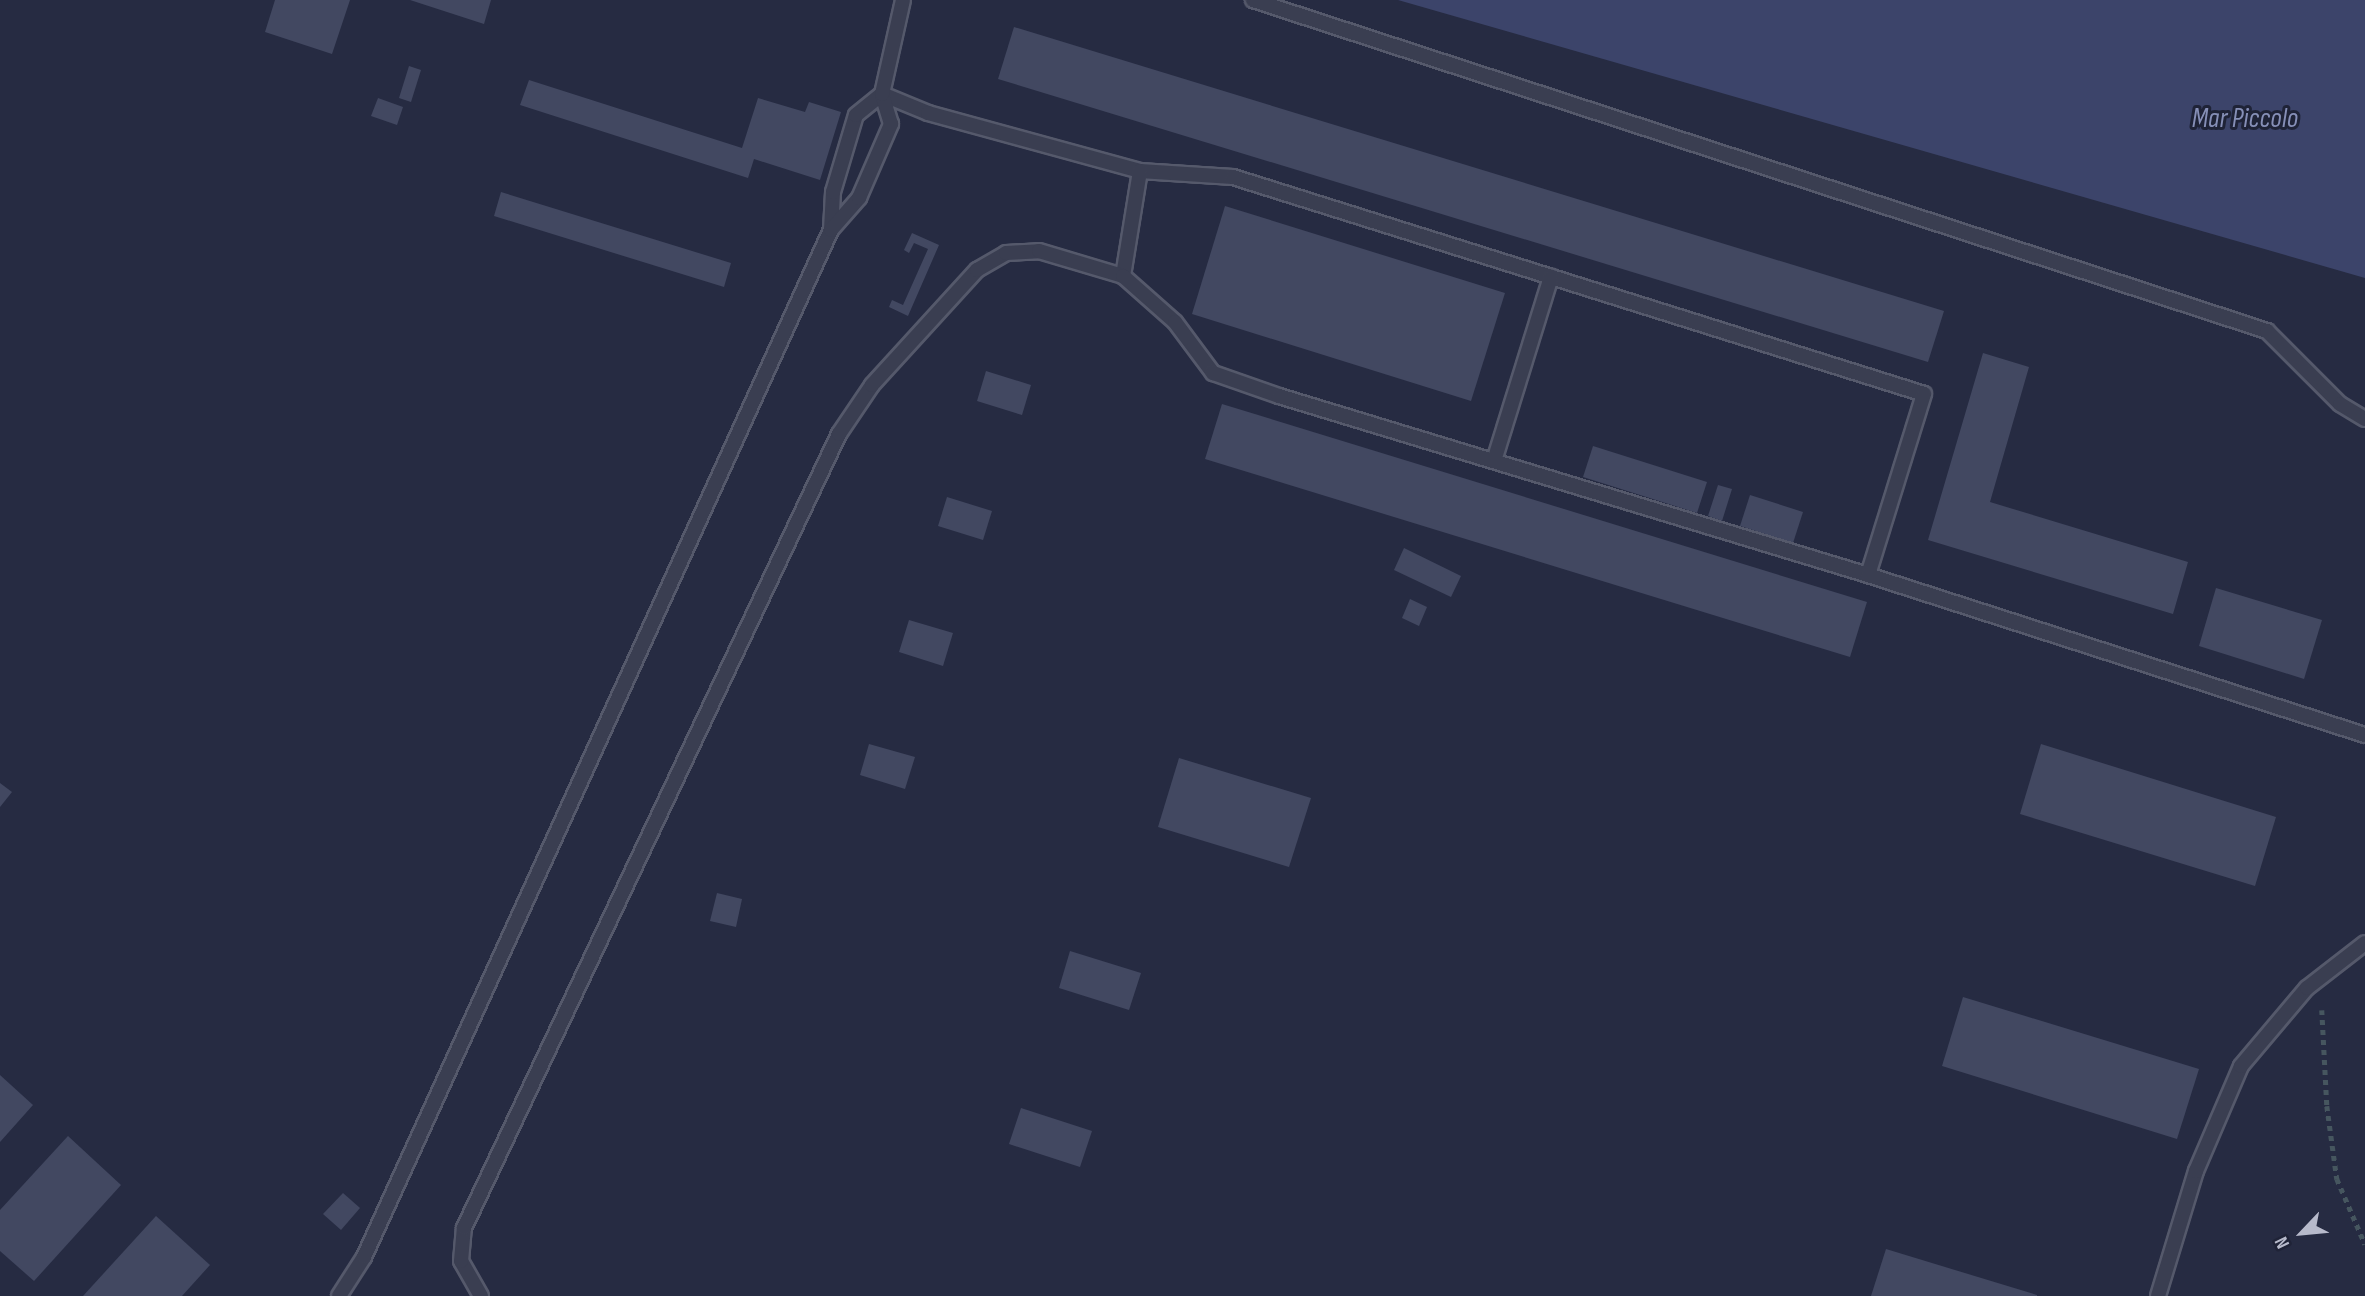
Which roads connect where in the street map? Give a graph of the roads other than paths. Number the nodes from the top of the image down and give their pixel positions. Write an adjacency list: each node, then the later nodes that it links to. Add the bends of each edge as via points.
1 (903, 0): 3 (lane)
2 (1253, 0): 8 (lane, via 2267,331 2340,404)
3 (882, 94): 4 (lane, via 928,113); 5 (lane, via 856,115 833,192); 5 (lane, via 891,124 859,198)
4 (1140, 171): 6 (lane); 7 (lane, via 1233,177)
5 (831, 230): 13 (lane, via 364,1257)
6 (1124, 275): 9 (lane, via 1175,322 1213,373); 14 (lane, via 1039,251 1006,253 976,270 872,386 839,434 464,1228 461,1261)
7 (1551, 277): 9 (lane); 10 (lane, via 1924,394)
8 (2365, 419)
9 (1494, 461): 10 (lane)
10 (1868, 575): 11 (lane)
11 (2365, 735)
12 (2365, 943): 15 (lane, via 2320,978 2241,1066 2196,1171)
13 (339, 1296)
14 (481, 1296)
15 (2158, 1296)

